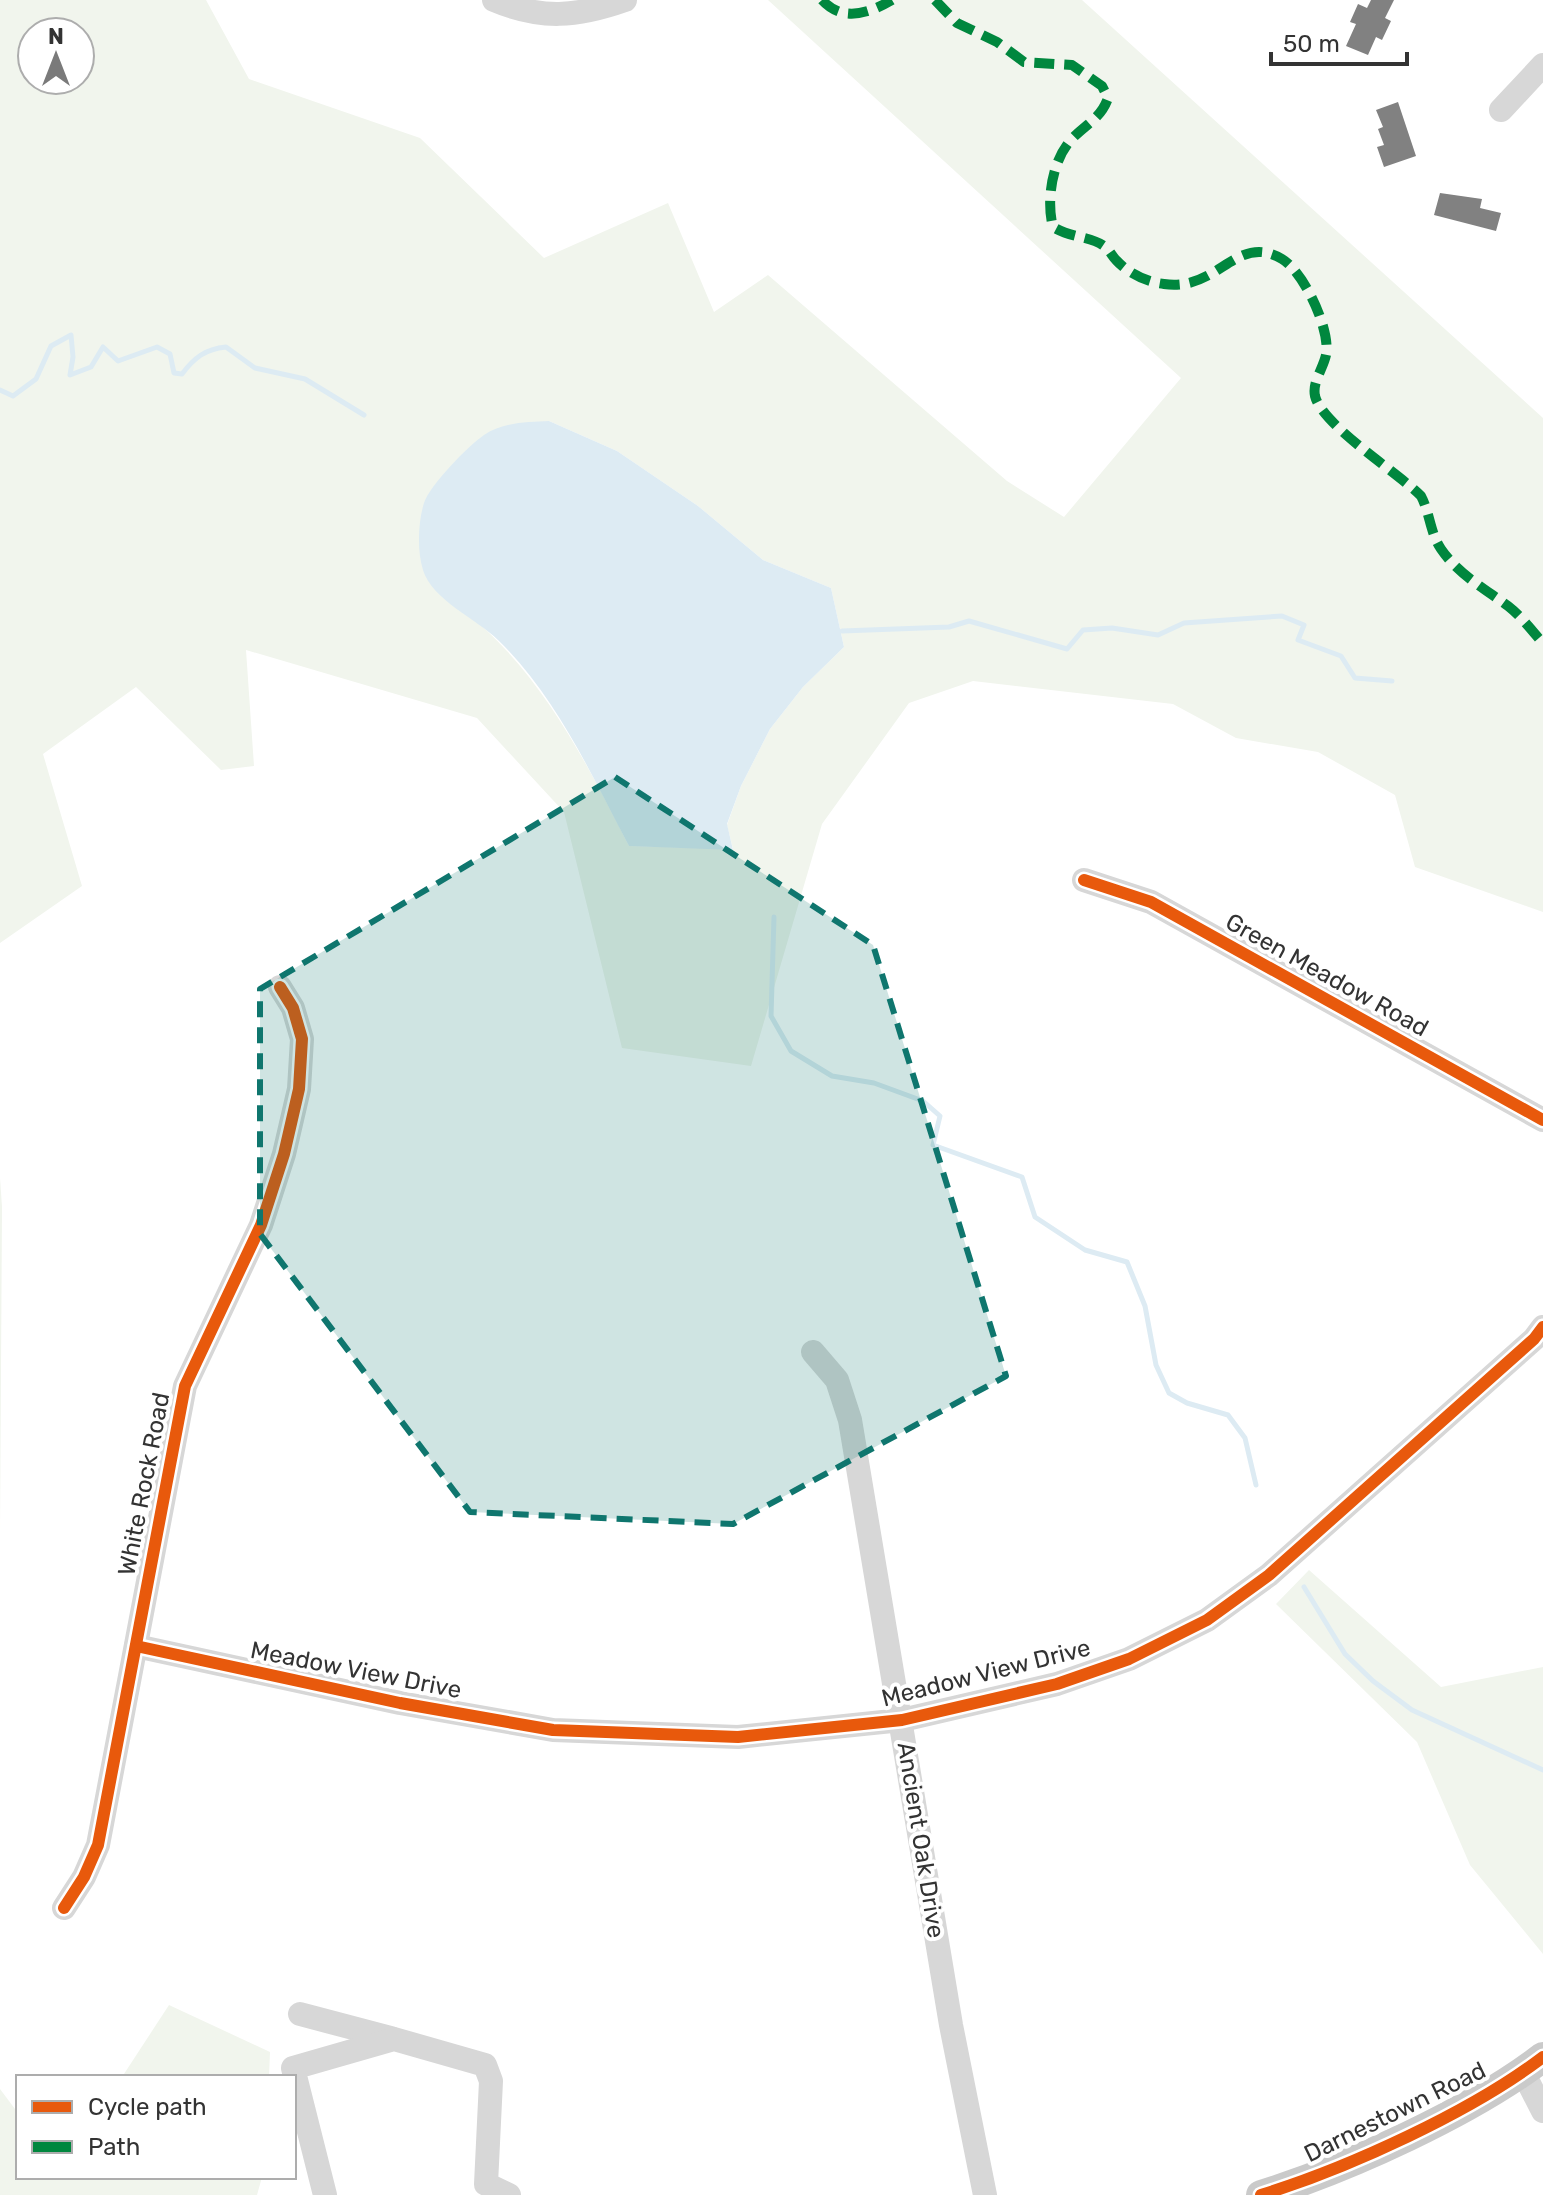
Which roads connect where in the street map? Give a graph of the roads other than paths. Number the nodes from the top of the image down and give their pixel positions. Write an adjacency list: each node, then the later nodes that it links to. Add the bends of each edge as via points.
1 (494, 0): 2 (street, via 524,13 586,14)
2 (625, 0)
3 (1543, 65): 4 (street)
4 (1501, 110)
5 (1084, 880): 7 (street, Green Meadow Road, via 1151,902)
6 (280, 987): 10 (street, White Rock Road, via 302,1039 299,1089 261,1225 185,1386)
7 (1543, 1120)
8 (1543, 1327): 11 (street, Meadow View Drive, via 1269,1575 1207,1620 1129,1659 1057,1684)
9 (813, 1352): 11 (street, Ancient Oak Drive, via 837,1380 850,1420)
10 (136, 1646): 11 (street, Meadow View Drive, via 553,1730 738,1737); 12 (street, White Rock Road, via 98,1845)
11 (902, 1720): 21 (street, Ancient Oak Drive, via 951,2025)
12 (64, 1908)
13 (300, 2014): 14 (street)
14 (394, 2039): 16 (street, via 293,2068); 20 (street, via 485,2065 491,2081 486,2184)
15 (1533, 2064): 18 (street); 22 (main road, Darnestown Road, via 1455,2112 1310,2180)
16 (295, 2075)
17 (296, 2080): 19 (street)
18 (1543, 2111)
19 (325, 2195)
20 (509, 2195)
21 (985, 2195)
22 (1261, 2195)

